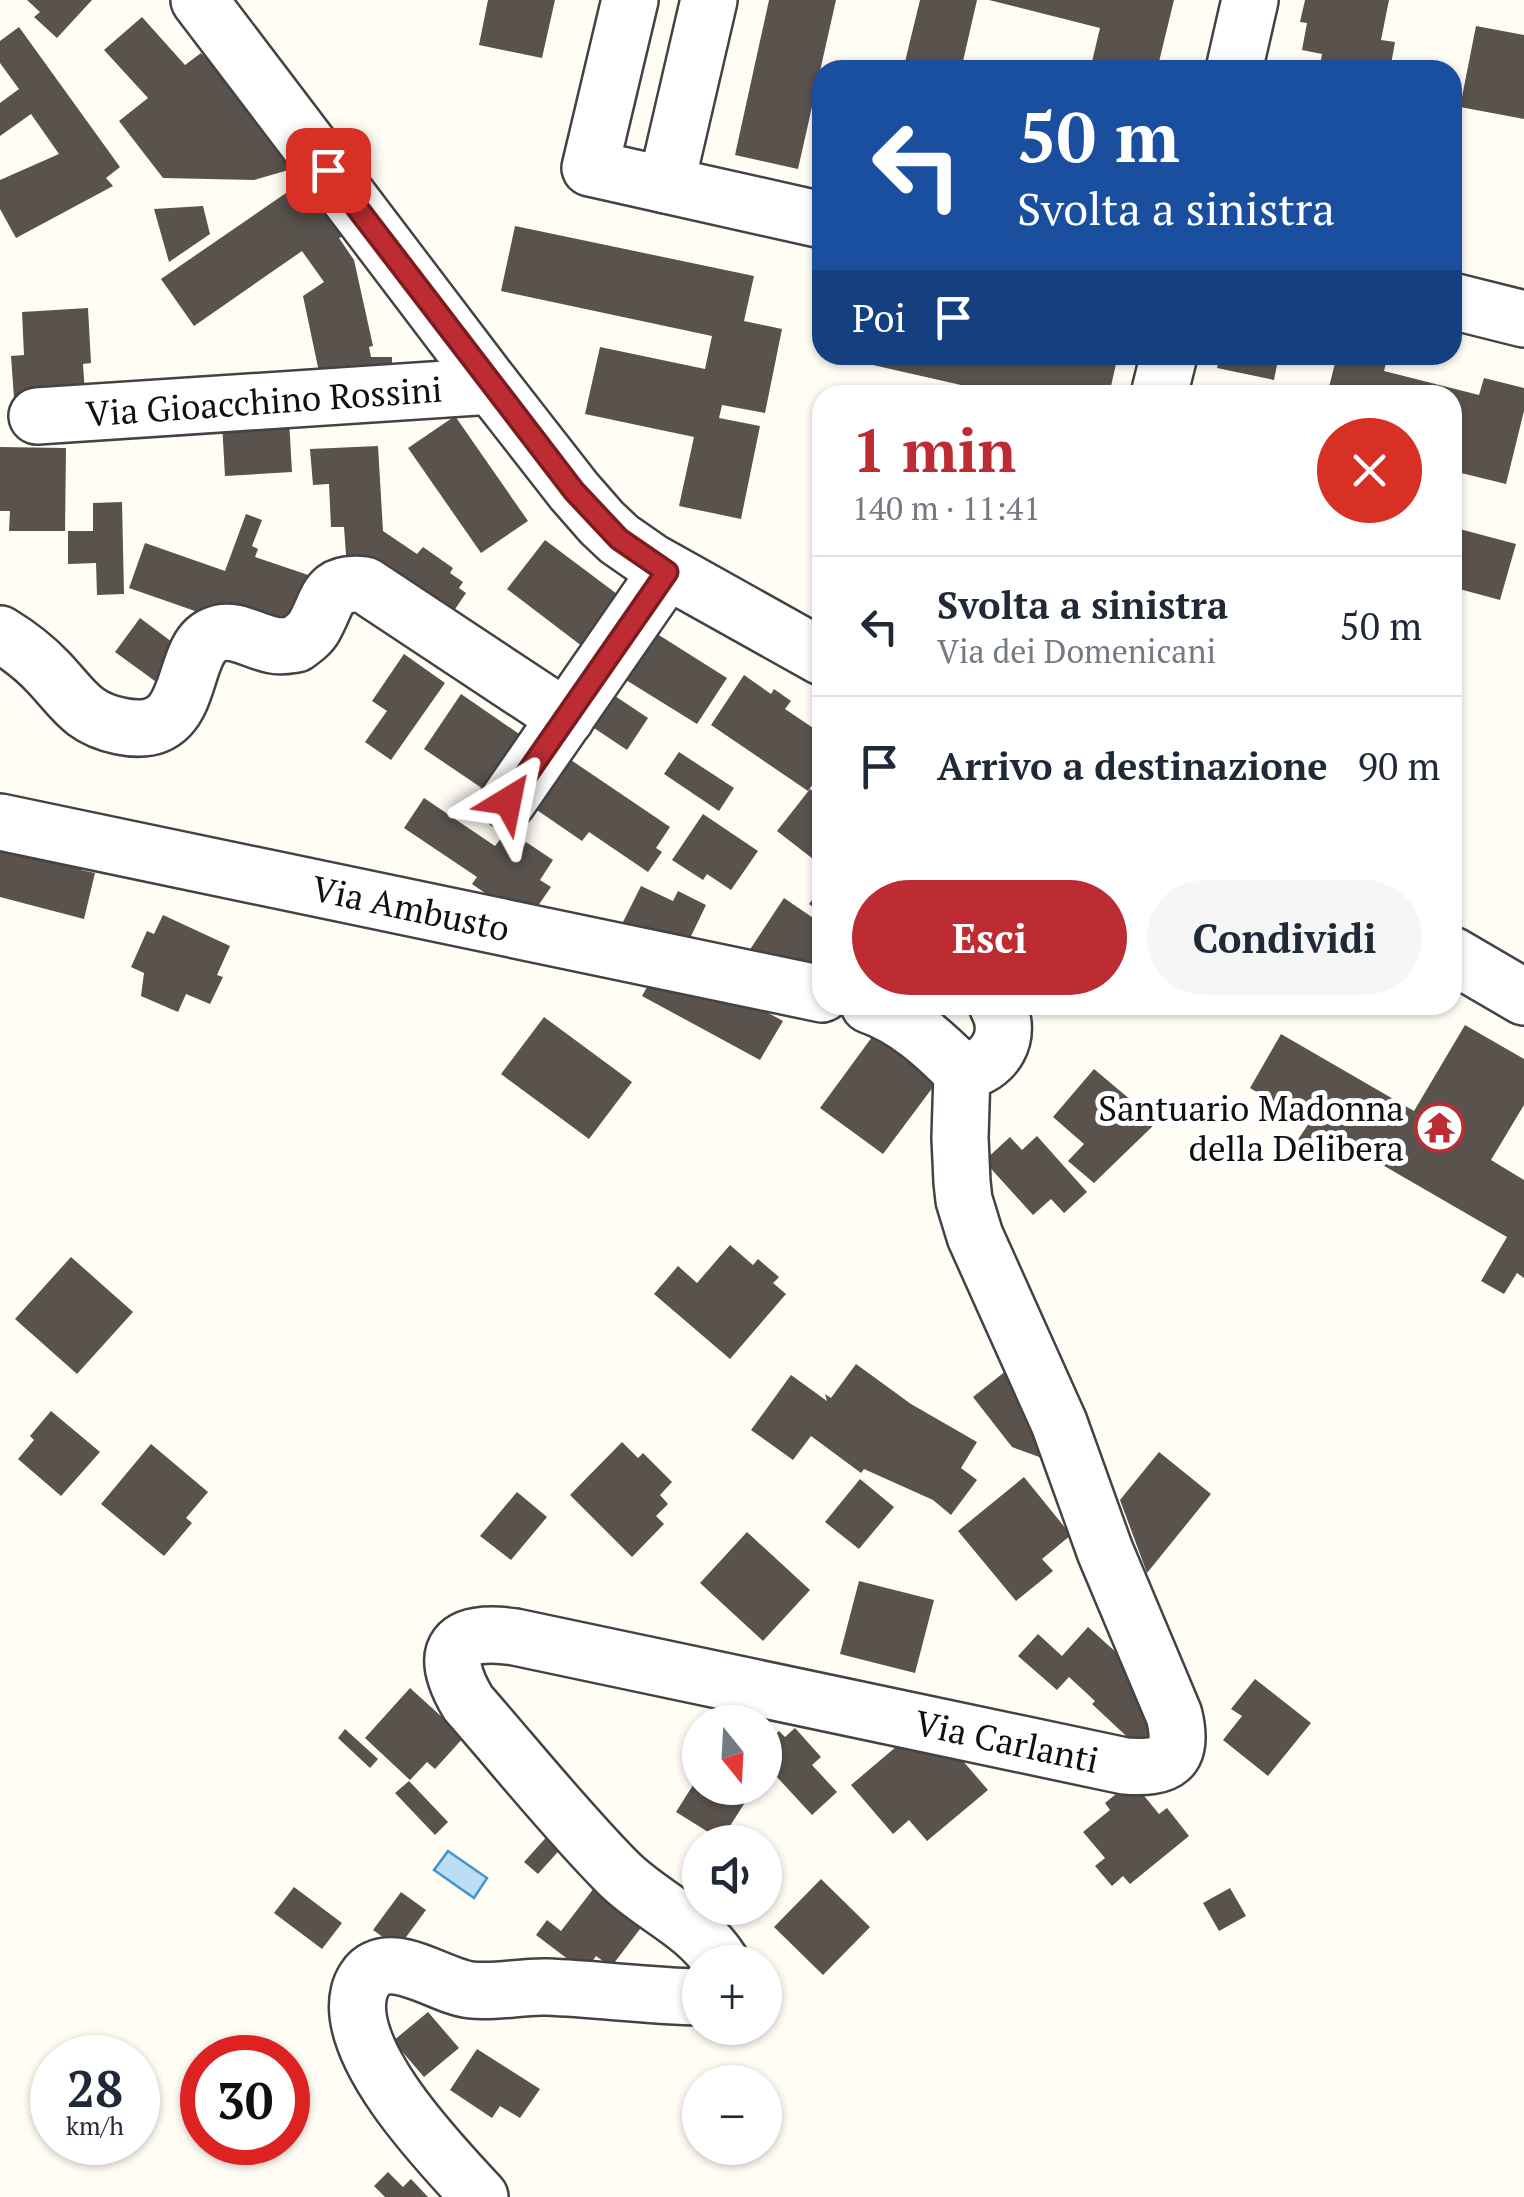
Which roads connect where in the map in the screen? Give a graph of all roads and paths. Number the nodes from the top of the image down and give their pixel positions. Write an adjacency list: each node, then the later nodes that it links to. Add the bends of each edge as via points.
1 (199, 0): 10 (street)
2 (630, 0): 6 (street, via 590,168)
3 (709, 0): 6 (street)
4 (1250, 0): 5 (street)
5 (1236, 60)
6 (666, 185): 7 (street)
7 (812, 218)
8 (1462, 304): 9 (street)
9 (1524, 320)
10 (492, 386): 11 (street, Via Gioacchino Rossini); 12 (street, via 602,522)
11 (37, 416)
12 (667, 572): 14 (street); 15 (street)
13 (0, 634): 15 (street, via 39,663 82,711 117,726 146,728 178,704 208,638 231,632 273,645 296,644 332,591 365,584)
14 (812, 652)
15 (566, 718): 16 (street)
16 (508, 801)
17 (0, 822): 19 (street, Via Ambusto)
18 (1462, 961): 20 (street)
19 (812, 992)
20 (1524, 997)
21 (894, 1015): 23 (street)
22 (1000, 1015): 23 (street, via 996,1055)
23 (962, 1072): 24 (street, Via Carlanti, via 961,1163 969,1219 1060,1423 1174,1715 1176,1750 1160,1765 1125,1766 514,1637 480,1635 455,1647 453,1671 468,1703 618,1874)
24 (709, 1945)
25 (682, 1997): 26 (street, via 550,1987 470,1990 389,1967 363,1980 357,2009 372,2059 425,2136)
26 (480, 2197)

